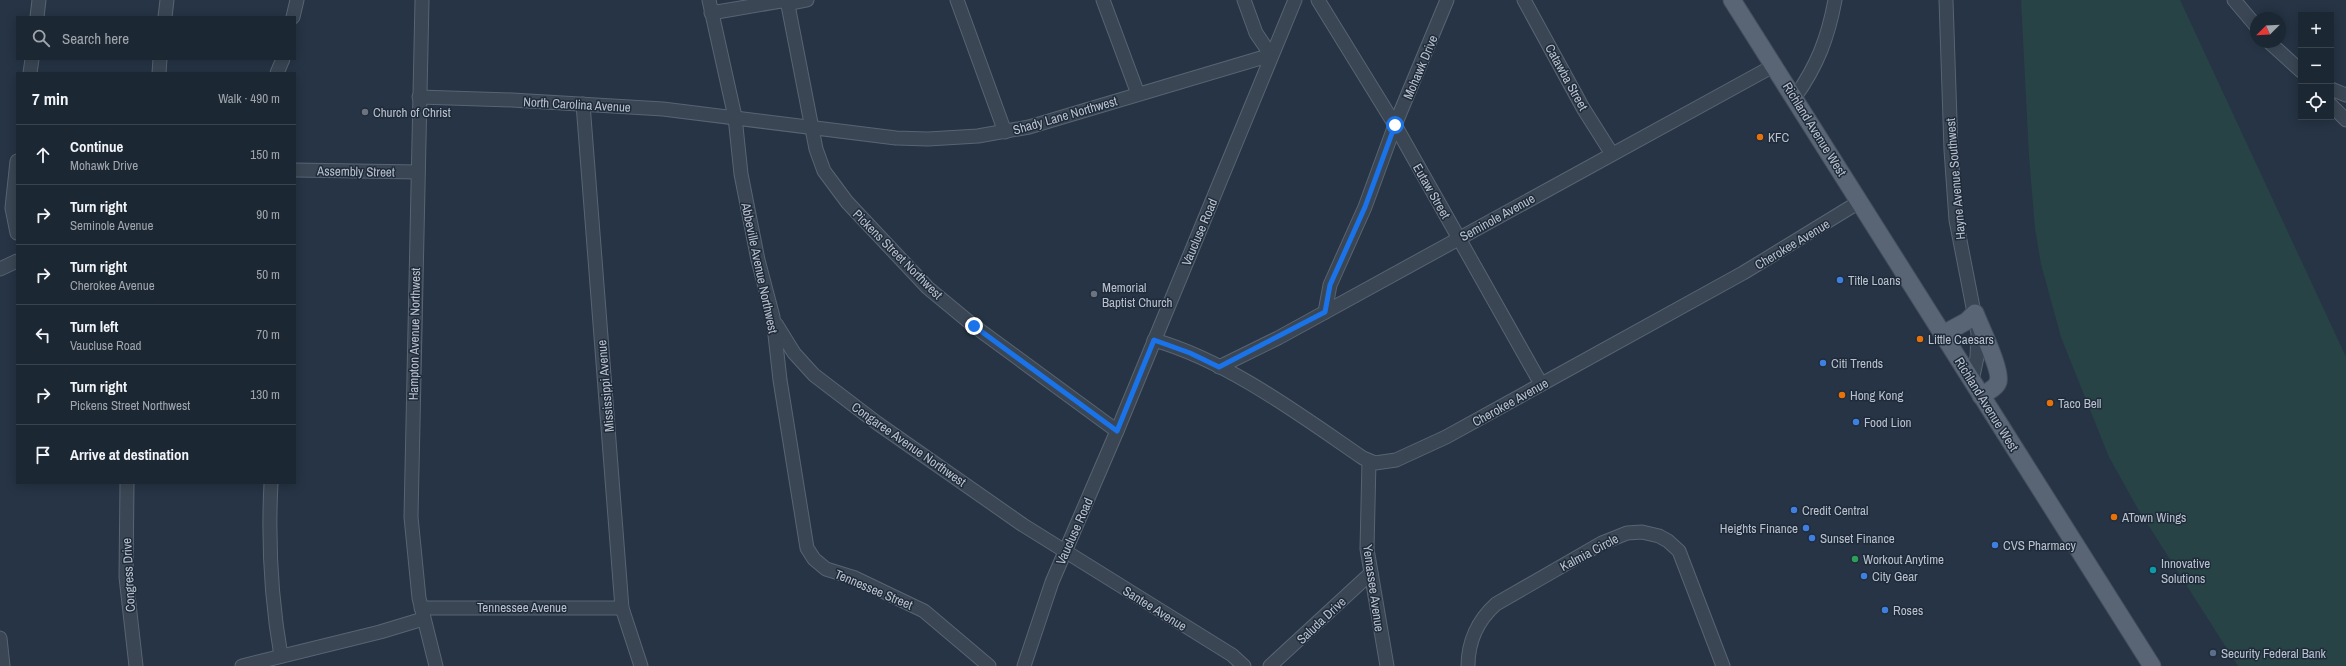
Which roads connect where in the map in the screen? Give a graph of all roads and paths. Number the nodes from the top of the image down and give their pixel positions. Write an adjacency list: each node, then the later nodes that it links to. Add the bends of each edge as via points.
1 (39, 0): 20 (street)
2 (167, 0): 21 (street)
3 (297, 0): 22 (street)
4 (422, 0): 37 (street, Hampton Avenue Northwest)
5 (709, 0): 19 (street, Abbeville Avenue Northwest)
6 (807, 0): 18 (street)
7 (957, 0): 45 (street)
8 (1103, 0): 35 (street)
9 (1244, 0): 25 (street, via 1256,33)
10 (1295, 0): 25 (street, Vaucluse Road)
11 (1318, 0): 43 (street, Eutaw Street)
12 (1447, 0): 43 (street, Mohawk Drive)
13 (1524, 0): 46 (street, Catawba Street, via 1583,108)
14 (1732, 0): 29 (main road, Richland Avenue West)
15 (1835, 0): 38 (street, via 1832,19 1813,71)
16 (1946, 0): 56 (street, Hayne Avenue Southwest, via 1956,220)
17 (2234, 0): 23 (street)
18 (787, 1): 19 (street); 44 (street, Pickens Street Northwest)
19 (711, 13): 41 (street, Abbeville Avenue Northwest)
20 (37, 16)
21 (165, 16)
22 (293, 16)
23 (2250, 19)
24 (2275, 48): 30 (street)
25 (1271, 55): 35 (street, Shady Lane Northwest); 59 (street, Vaucluse Road)
26 (32, 60): 31 (street)
27 (160, 60): 32 (street)
28 (283, 60): 33 (street)
29 (1775, 65): 38 (main road, Richland Avenue West); 46 (street, Seminole Avenue)
30 (2298, 69)
31 (30, 72)
32 (159, 72)
33 (277, 72)
34 (2334, 90): 36 (street)
35 (1138, 94): 45 (street, Shady Lane Northwest, via 1049,122)
36 (2346, 95)
37 (419, 97): 39 (street, North Carolina Avenue); 49 (street, Hampton Avenue Northwest)
38 (1795, 98): 50 (main road, Richland Avenue West)
39 (583, 104): 41 (street, North Carolina Avenue); 71 (street, Mississippi Avenue)
40 (2334, 108): 42 (street)
41 (735, 117): 44 (street, Shady Lane Northwest); 57 (street, Abbeville Avenue Northwest, via 741,174 764,288)
42 (2346, 120)
43 (1395, 125): 52 (street, Eutaw Street); 55 (street, Mohawk Drive, via 1365,207 1330,285)
44 (810, 128): 45 (street, Shady Lane Northwest, via 870,136 928,139); 64 (street, Pickens Street Northwest, via 830,181 928,288 974,326)
45 (1005, 132)
46 (1612, 154): 52 (street, Seminole Avenue)
47 (16, 170): 51 (street, via 12,208)
48 (296, 170): 49 (street, Assembly Street)
49 (418, 172): 72 (street, Hampton Avenue Northwest, via 411,484 413,551)
50 (1859, 202): 58 (main road, Richland Avenue West); 62 (street, Cherokee Avenue, via 1743,273)
51 (16, 228)
52 (1460, 238): 55 (street, Seminole Avenue); 62 (street, Eutaw Street)
53 (16, 261): 54 (street)
54 (0, 269)
55 (1325, 312): 60 (street, Seminole Avenue)
56 (1975, 314): 58 (main road); 61 (street, Hayne Avenue Southwest, via 1978,343); 63 (main road, via 1999,378 1997,385)
57 (773, 318): 68 (street, Congaree Avenue Northwest, via 794,354 814,375 877,423); 69 (street, Abbeville Avenue Northwest, via 803,531 807,548)
58 (1943, 334): 61 (main road, Richland Avenue West)
59 (1154, 340): 60 (street); 64 (street, Vaucluse Road)
60 (1219, 367): 65 (street)
61 (1972, 381): 63 (main road, Richland Avenue West)
62 (1541, 384): 65 (street, Cherokee Avenue, via 1483,418 1408,456 1385,463)
63 (1981, 396): 87 (main road, Richland Avenue West)
64 (1117, 431): 68 (street, Vaucluse Road)
65 (1369, 461): 70 (street, Yemassee Avenue, via 1367,549)
66 (127, 484): 76 (street, Congress Drive, via 126,577)
67 (271, 484): 74 (street, via 273,605)
68 (1065, 552): 81 (street, Vaucluse Road, via 1041,612); 82 (street, Santee Avenue, via 1232,655)
69 (814, 559): 80 (street, Tennessee Street, via 826,569 855,578 924,610)
70 (1371, 573): 83 (street, Saluda Drive); 84 (street, Yemassee Avenue)
71 (622, 608): 72 (street, Tennessee Avenue); 79 (street, Mississippi Avenue)
72 (422, 614): 74 (street, Tennessee Avenue, via 380,632); 78 (street, Hampton Avenue Northwest)
73 (0, 638): 75 (street)
74 (281, 656): 77 (street, Tennessee Avenue)
75 (3, 666)
76 (136, 666)
77 (242, 666)
78 (436, 666)
79 (641, 666)
80 (989, 666)
81 (1024, 666)
82 (1244, 666)
83 (1270, 666)
84 (1387, 666)
85 (1468, 666): 86 (street, Kalmia Circle, via 1474,634 1483,617 1496,604 1602,543 1638,532 1658,536 1679,551)
86 (1723, 666)
87 (2152, 666)

